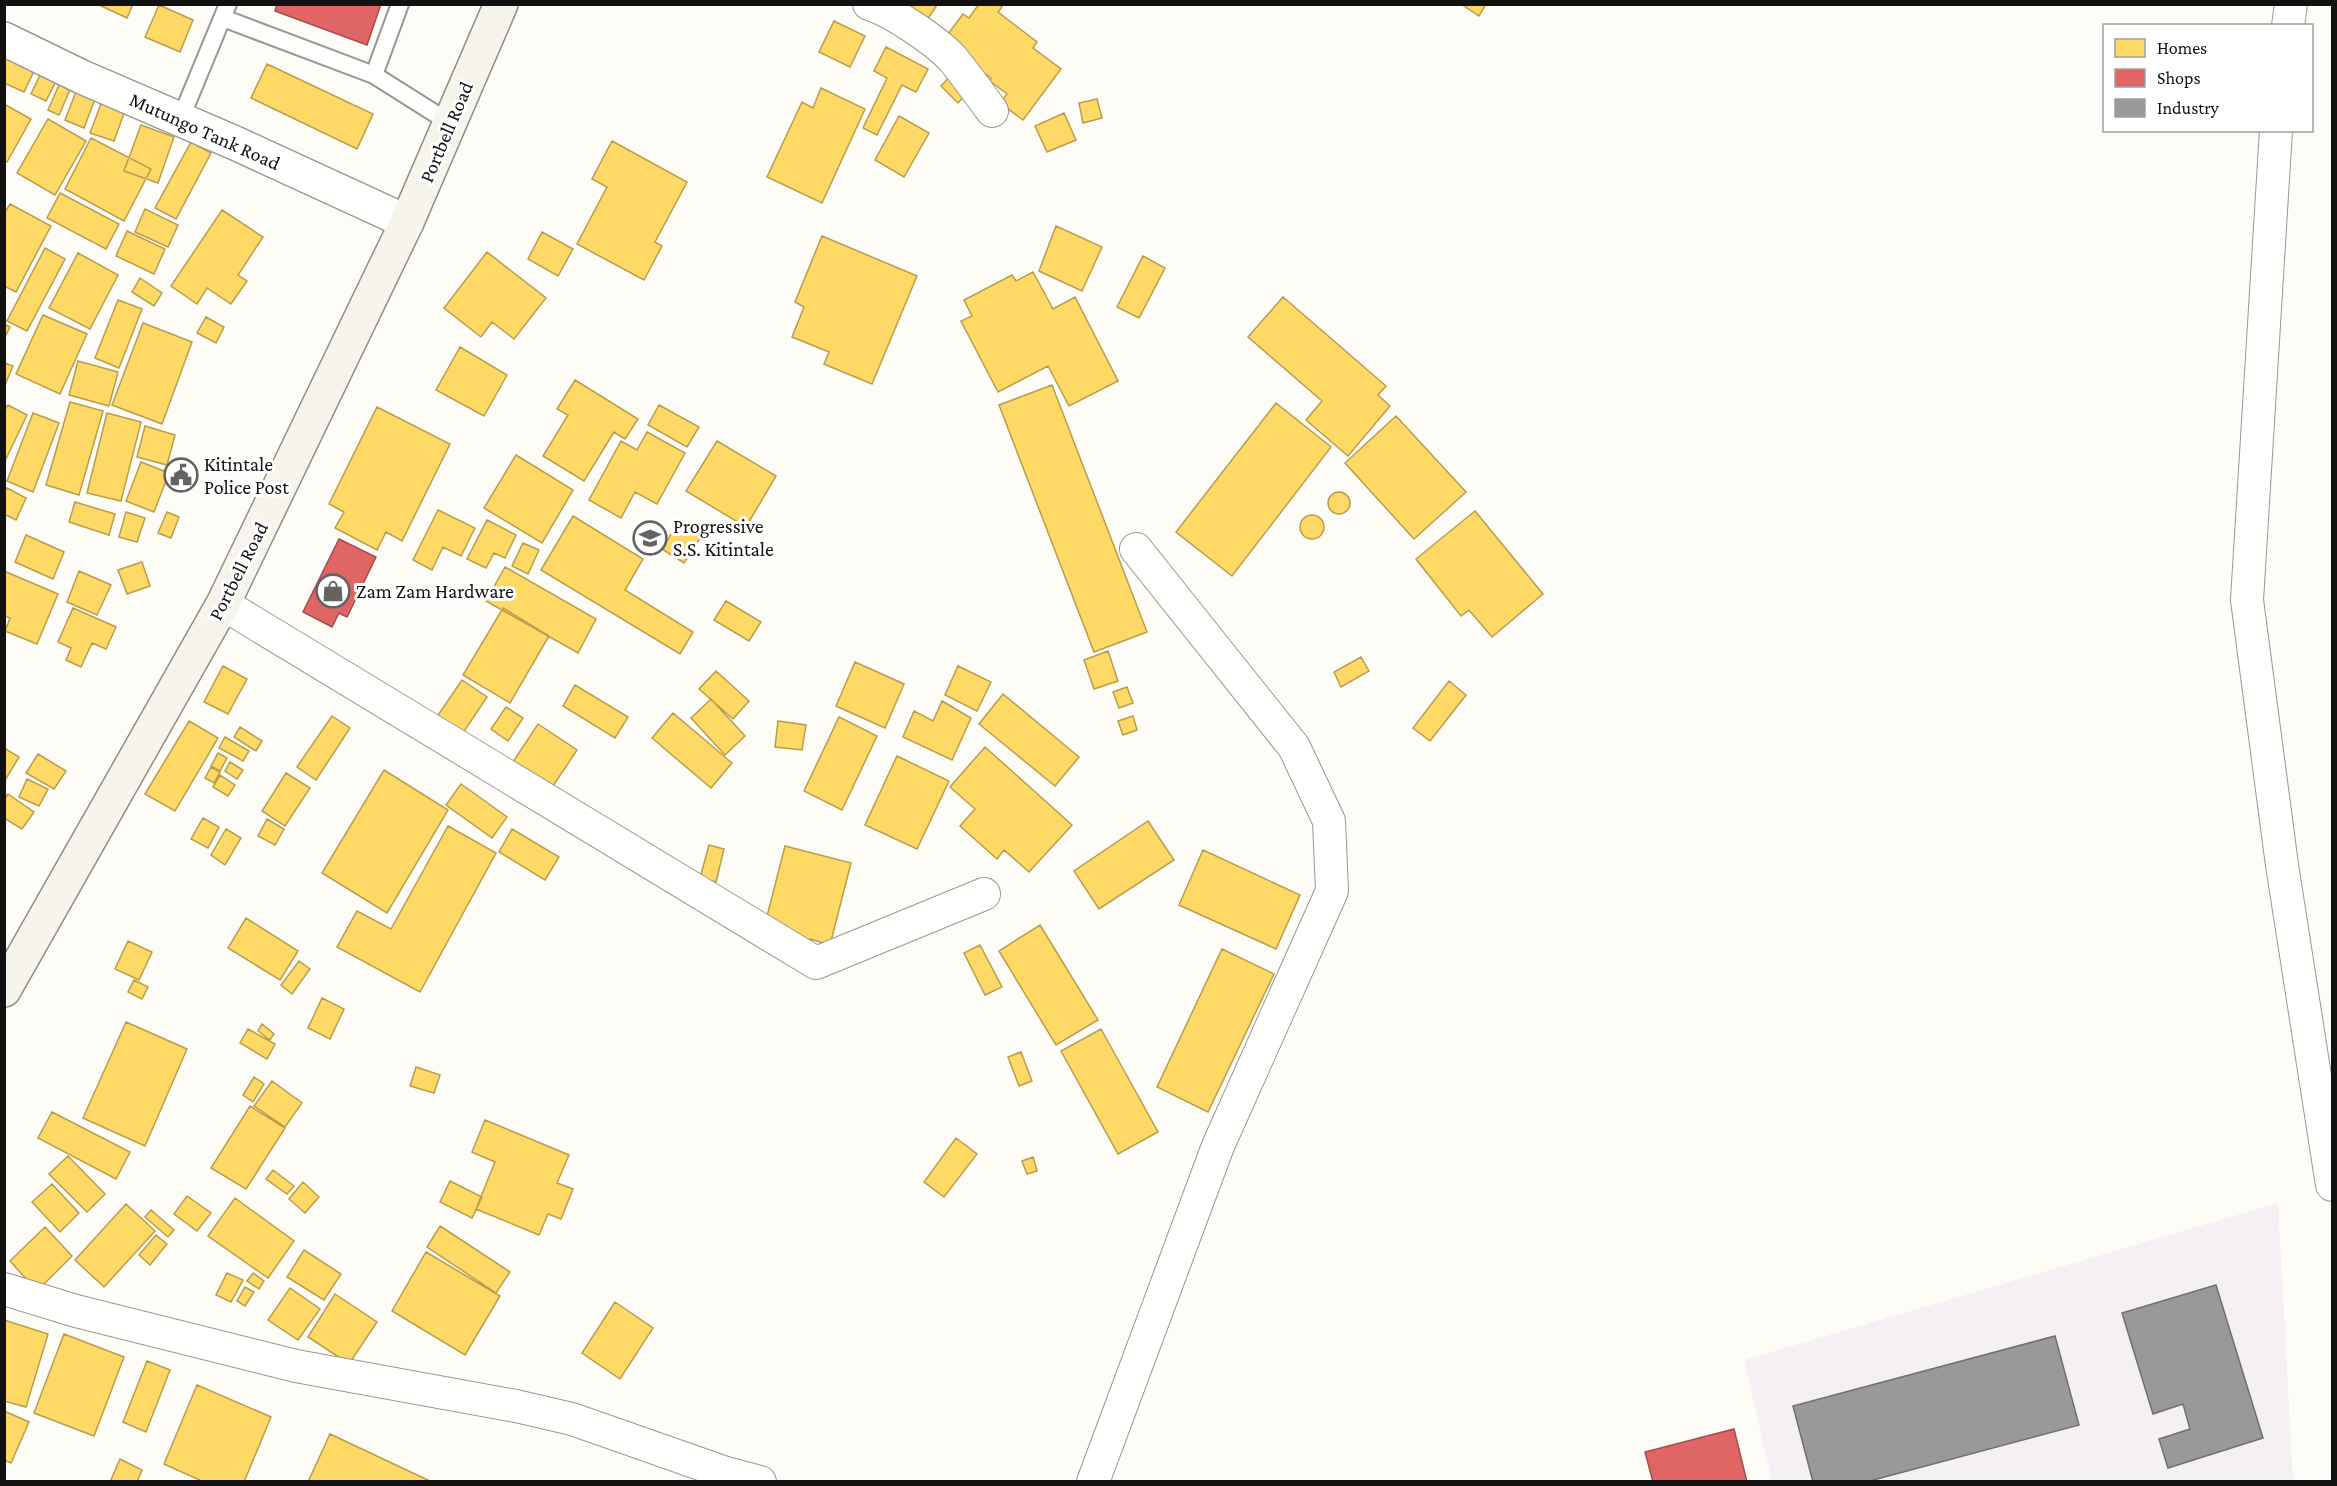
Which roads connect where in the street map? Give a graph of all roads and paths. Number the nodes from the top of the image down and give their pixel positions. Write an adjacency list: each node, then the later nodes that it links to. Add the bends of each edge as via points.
1 (400, 4): 8 (lane)
2 (501, 4): 11 (main road, Portbell Road)
3 (869, 4): 9 (street, via 909,25 951,57)
4 (2291, 4): 6 (street)
5 (225, 11): 8 (lane); 10 (lane)
6 (2288, 24)
7 (4, 39): 10 (street, Mutungo Tank Road)
8 (374, 75): 11 (lane)
9 (993, 111)
10 (180, 120): 13 (street, Mutungo Tank Road)
11 (450, 123): 13 (main road, Portbell Road)
12 (2276, 132): 18 (street, via 2247,600 2282,865)
13 (407, 222): 15 (main road, Portbell Road)
14 (1136, 549): 21 (street, via 1294,747 1329,821 1332,891 1218,1146)
15 (223, 604): 16 (street, via 816,963); 17 (main road, Portbell Road)
16 (984, 894)
17 (10, 969)
18 (2332, 1185)
19 (4, 1289): 20 (street, via 296,1366 572,1419)
20 (760, 1482)
21 (1093, 1482)

